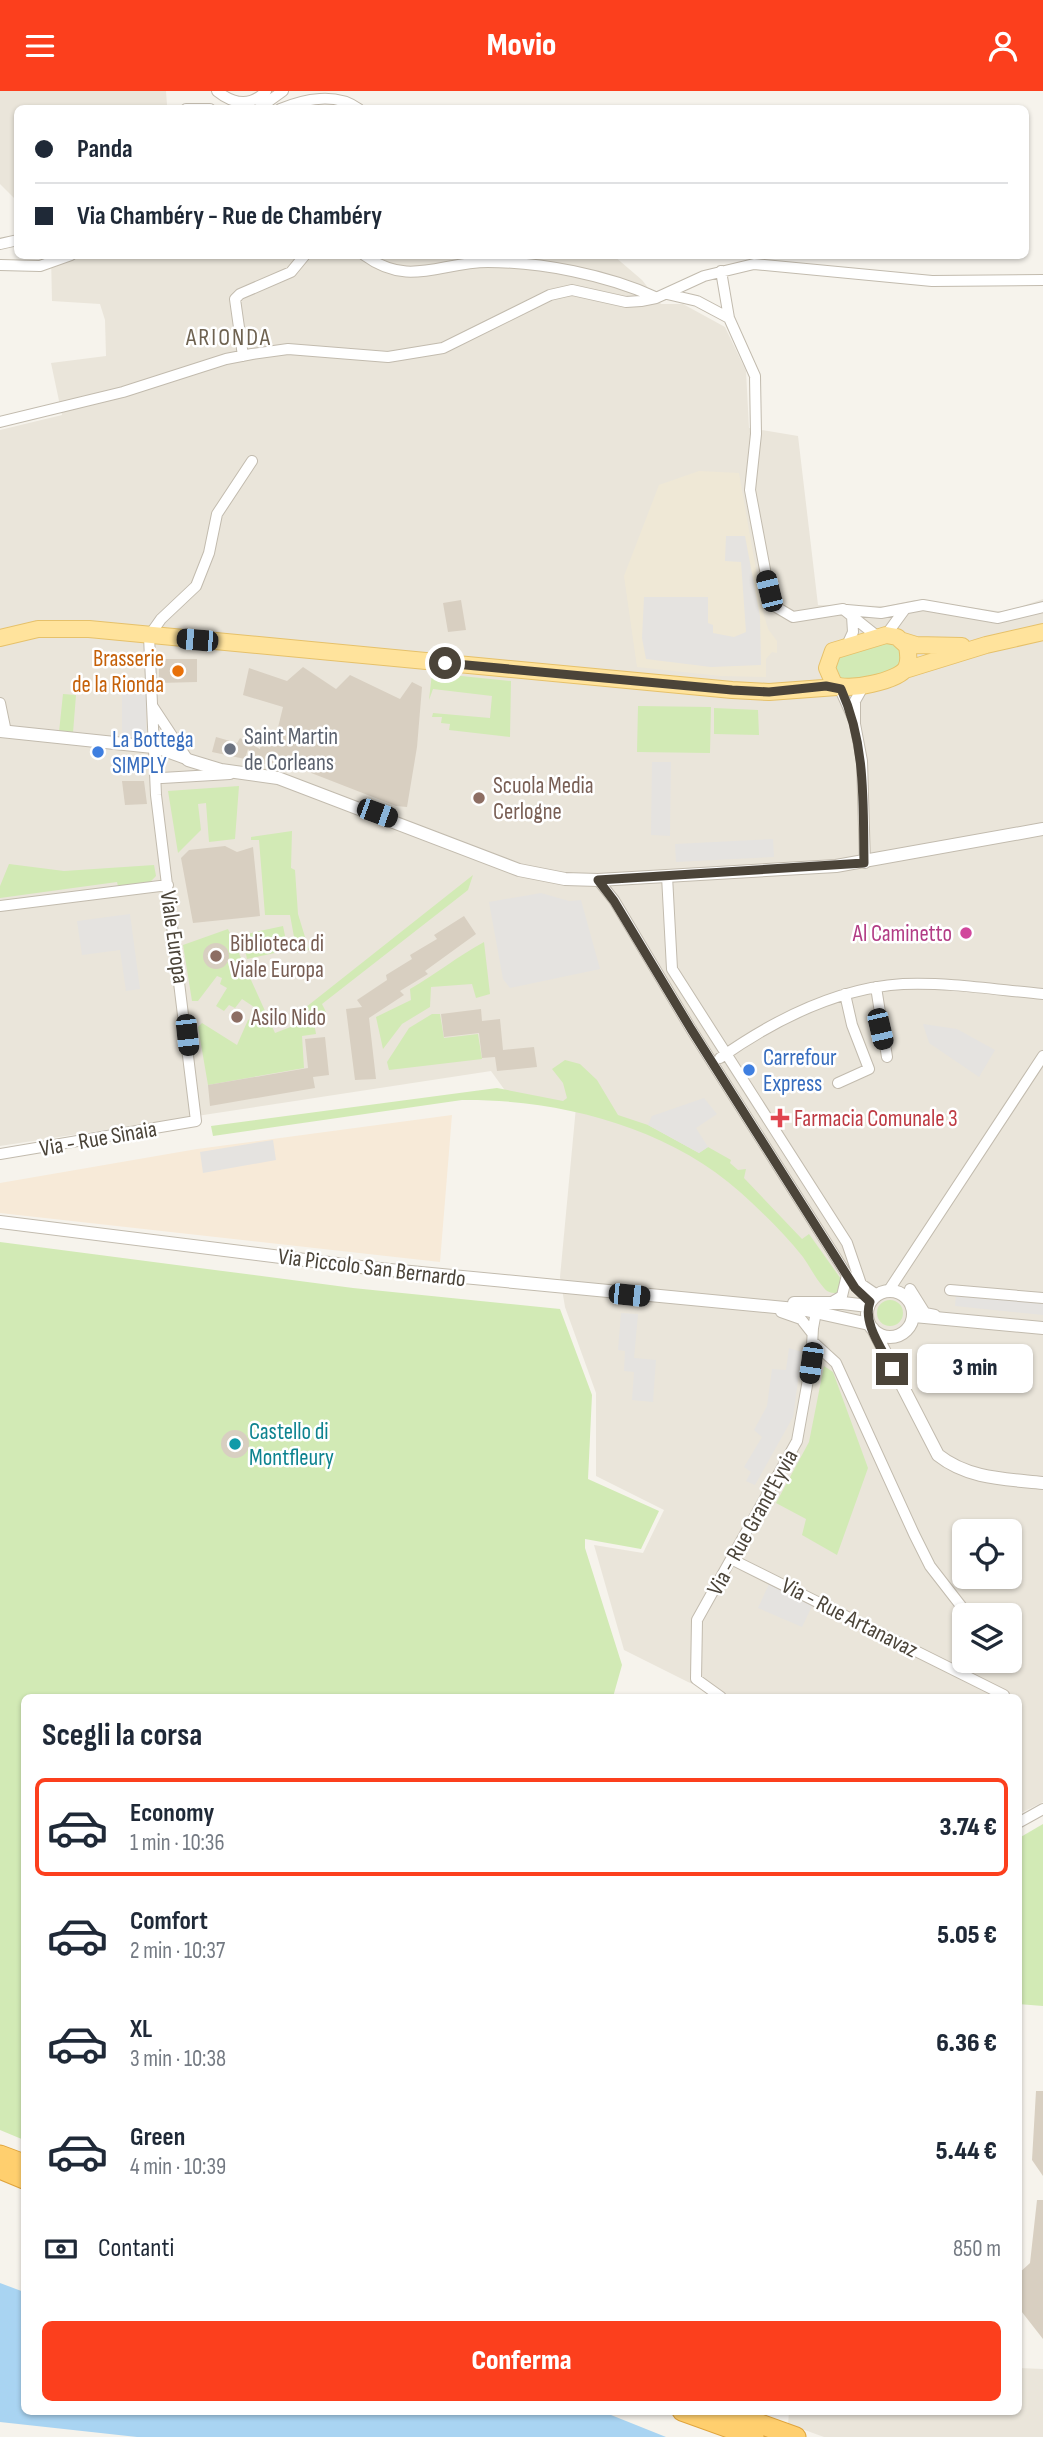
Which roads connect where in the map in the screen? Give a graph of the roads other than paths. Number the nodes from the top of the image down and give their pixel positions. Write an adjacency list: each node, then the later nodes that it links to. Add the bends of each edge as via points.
1 (217, 91): 2 (street, via 240,103 251,102)
2 (267, 91)
3 (281, 91): 4 (street)
4 (263, 105)
5 (289, 105): 6 (street, via 332,99)
6 (348, 105)
7 (60, 259): 10 (street, via 40,266)
8 (302, 259): 15 (street, via 291,272 234,299)
9 (370, 259): 13 (street, via 409,274 486,262 544,265)
10 (0, 265)
11 (720, 271): 12 (street, via 754,264 932,281); 13 (street); 14 (street)
12 (1043, 280)
13 (661, 296): 14 (street, via 697,301); 15 (street, via 626,302 572,291 550,295 443,348 388,357 288,349)
14 (729, 318): 20 (street, via 755,376 756,434 750,490 773,602 793,617)
15 (243, 356): 16 (street)
16 (0, 422)
17 (252, 461): 22 (street, via 217,514 196,586)
18 (1043, 607): 19 (street, via 998,618 923,605)
19 (907, 608): 20 (street); 23 (street); 25 (street)
20 (847, 613): 23 (street); 27 (street, via 853,632)
21 (1043, 632): 26 (main road)
22 (149, 636): 24 (main road, via 63,628); 32 (main road); 34 (street, Viale Europa)
23 (882, 636): 25 (main road); 27 (main road)
24 (0, 638)
25 (903, 641): 26 (main road, via 942,647); 29 (main road, via 908,652)
26 (986, 645): 29 (main road)
27 (846, 646): 28 (main road, via 833,651)
28 (827, 664): 31 (main road, via 828,675); 32 (main road, via 811,680)
29 (905, 670): 30 (main road)
30 (864, 685): 31 (main road); 35 (street, via 855,701)
31 (839, 688): 32 (main road); 35 (street)
32 (749, 691)
33 (0, 703): 36 (street)
34 (151, 704): 37 (street, Viale Europa); 38 (street)
35 (855, 724): 44 (street, via 862,761)
36 (3, 732): 37 (street)
37 (153, 747): 38 (street); 39 (street, Viale Europa)
38 (188, 760): 40 (street); 41 (street, via 187,767)
39 (155, 773): 41 (street); 42 (street, Viale Europa)
40 (240, 773): 41 (street); 46 (street, via 290,782 519,870)
41 (168, 777): 42 (street)
42 (156, 795): 47 (street, Viale Europa)
43 (1043, 829): 44 (street)
44 (864, 863): 45 (street)
45 (667, 876): 46 (street); 52 (street, via 672,969)
46 (598, 880): 55 (street)
47 (168, 885): 48 (street); 57 (street, Viale Europa)
48 (0, 906)
49 (876, 987): 50 (street); 51 (street, via 914,984); 54 (street)
50 (845, 994): 52 (street, via 811,1006); 56 (street, via 869,1069)
51 (1043, 994)
52 (726, 1054): 55 (street); 65 (street, via 848,1243 861,1284)
53 (1043, 1056): 60 (street, via 947,1198)
54 (887, 1057)
55 (713, 1063): 61 (street)
56 (838, 1083)
57 (196, 1121): 58 (street, Via - Rue Sinaia)
58 (0, 1154)
59 (0, 1222): 67 (street, Via Piccolo San Bernardo, via 369,1268)
60 (916, 1254): 62 (street); 65 (street)
61 (847, 1275): 65 (street); 66 (street, via 842,1296)
62 (910, 1289): 69 (street); 70 (street, via 925,1313)
63 (950, 1290): 64 (street)
64 (1043, 1298)
65 (873, 1300): 66 (street, Via Piccolo San Bernardo); 68 (street, Via Piccolo San Bernardo, via 822,1307); 69 (street, via 908,1298); 71 (street)
66 (832, 1303): 67 (street, Via Piccolo San Bernardo)
67 (745, 1306): 68 (street, Via Piccolo San Bernardo); 73 (street, Via Piccolo San Bernardo, via 790,1313 802,1319)
68 (816, 1312): 71 (street, Via Piccolo San Bernardo); 73 (street, Via - Rue Grand'Eyvia)
69 (913, 1312): 70 (street); 71 (street, via 910,1327 902,1334 892,1337)
70 (968, 1322): 72 (street)
71 (871, 1327): 74 (street, via 938,1455 954,1468 972,1474)
72 (1043, 1328)
73 (813, 1337): 75 (street, Via - Rue Grand'Eyvia, via 797,1441); 76 (street, Via Piccolo San Bernardo, via 836,1363 930,1566)
74 (1043, 1483)
75 (733, 1560): 77 (street, Via - Rue Grand'Eyvia, via 697,1620 696,1679); 78 (street, Via - Rue Artanavaz)
76 (959, 1603)
77 (717, 1694)
78 (1002, 1694)
79 (1043, 1809): 80 (street)
80 (1022, 1821)
81 (0, 2155): 82 (highway)
82 (21, 2163)
83 (0, 2169): 84 (highway)
84 (21, 2178)
85 (693, 2415): 87 (highway)
86 (735, 2415): 88 (highway)
87 (754, 2437)
88 (796, 2437)

